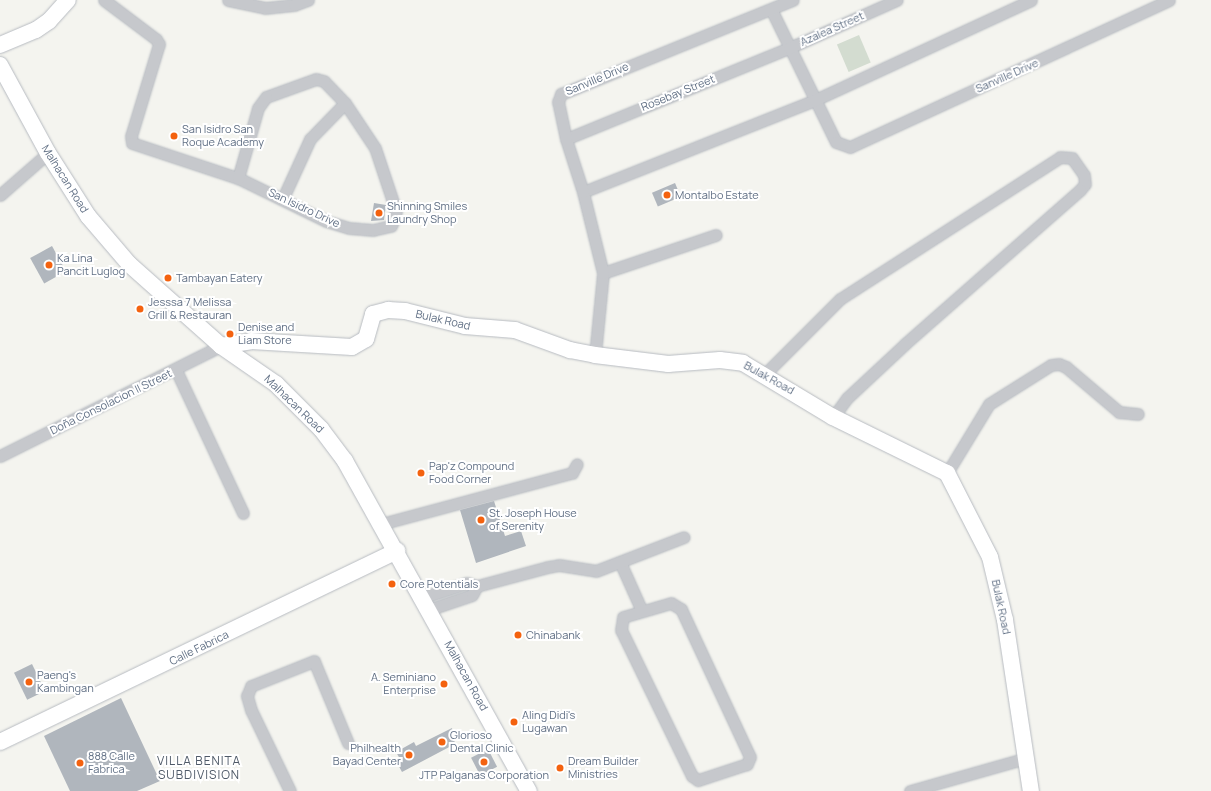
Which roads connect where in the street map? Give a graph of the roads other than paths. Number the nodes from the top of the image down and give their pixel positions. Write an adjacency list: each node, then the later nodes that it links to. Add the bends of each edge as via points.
1 (68, 0): 10 (street, via 49,21 36,30)
2 (104, 0): 17 (street, San Isidro Drive, via 156,38 158,44 131,136 132,144)
3 (228, 0): 4 (street, via 265,8 294,5)
4 (308, 0)
5 (793, 0): 9 (street, Sanville Drive)
6 (897, 0): 11 (street, Azalea Street)
7 (1031, 0): 13 (street)
8 (1169, 0): 13 (street, Sanville Drive, via 858,143 843,146 836,142)
9 (771, 9): 11 (street); 15 (street, Sanville Drive, via 566,90 558,102)
10 (0, 45)
11 (789, 48): 13 (street); 15 (street, Rosebay Street)
12 (1, 68): 16 (street, Malhacan Road)
13 (815, 100): 18 (street)
14 (345, 103): 17 (street, San Isidro Drive, via 330,84 316,79 266,97 258,108); 20 (street, via 310,139); 20 (street, San Isidro Drive, via 375,148 396,211 391,226 362,231 349,228 326,221)
15 (566, 139): 18 (street, Sanville Drive)
16 (48, 153): 19 (street); 23 (street, Malhacan Road, via 88,216 129,264)
17 (238, 178): 20 (street, San Isidro Drive)
18 (583, 192): 22 (street, Sanville Drive)
19 (0, 195)
20 (283, 198)
21 (716, 235): 22 (street)
22 (603, 272): 24 (street, Sanville Drive)
23 (221, 346): 24 (street, Bulak Road, via 251,341 352,347 366,338 373,314 388,310 405,311 465,326 515,330 570,350); 25 (street, Doña Consolacion II Street); 33 (street, Malhacan Road, via 276,384 321,429 345,461)
24 (595, 355): 26 (street, Bulak Road, via 668,364 720,360 743,363)
25 (176, 370): 29 (street, Doña Consolacion II Street); 32 (street)
26 (765, 374): 28 (street, Bulak Road); 28 (street, via 840,299 1060,157 1072,158 1084,175 1085,184 1080,190 905,344 847,398)
27 (1138, 414): 31 (street, via 1119,412 1066,367 1059,364 1051,366 989,404)
28 (833, 417): 31 (street, Bulak Road)
29 (0, 456)
30 (577, 464): 33 (street, via 572,473)
31 (947, 473): 41 (street, Bulak Road, via 990,557 1005,620)
32 (243, 513)
33 (381, 524): 35 (street, Malhacan Road)
34 (684, 537): 36 (street)
35 (397, 551): 37 (street, Malhacan Road); 39 (street, Calle Fabrica)
36 (620, 562): 37 (street, via 586,572 559,565 477,586 467,583); 38 (street)
37 (425, 604): 43 (street, Malhacan Road)
38 (641, 609): 38 (street, via 623,617 621,630 692,776 698,780 747,764 750,757 682,609 671,603)
39 (0, 742)
40 (348, 743): 42 (street, via 314,661 251,686 247,696 251,710)
41 (1027, 758): 44 (street); 45 (street, Bulak Road)
42 (290, 791)
43 (529, 791)
44 (910, 791)
45 (1031, 791)

